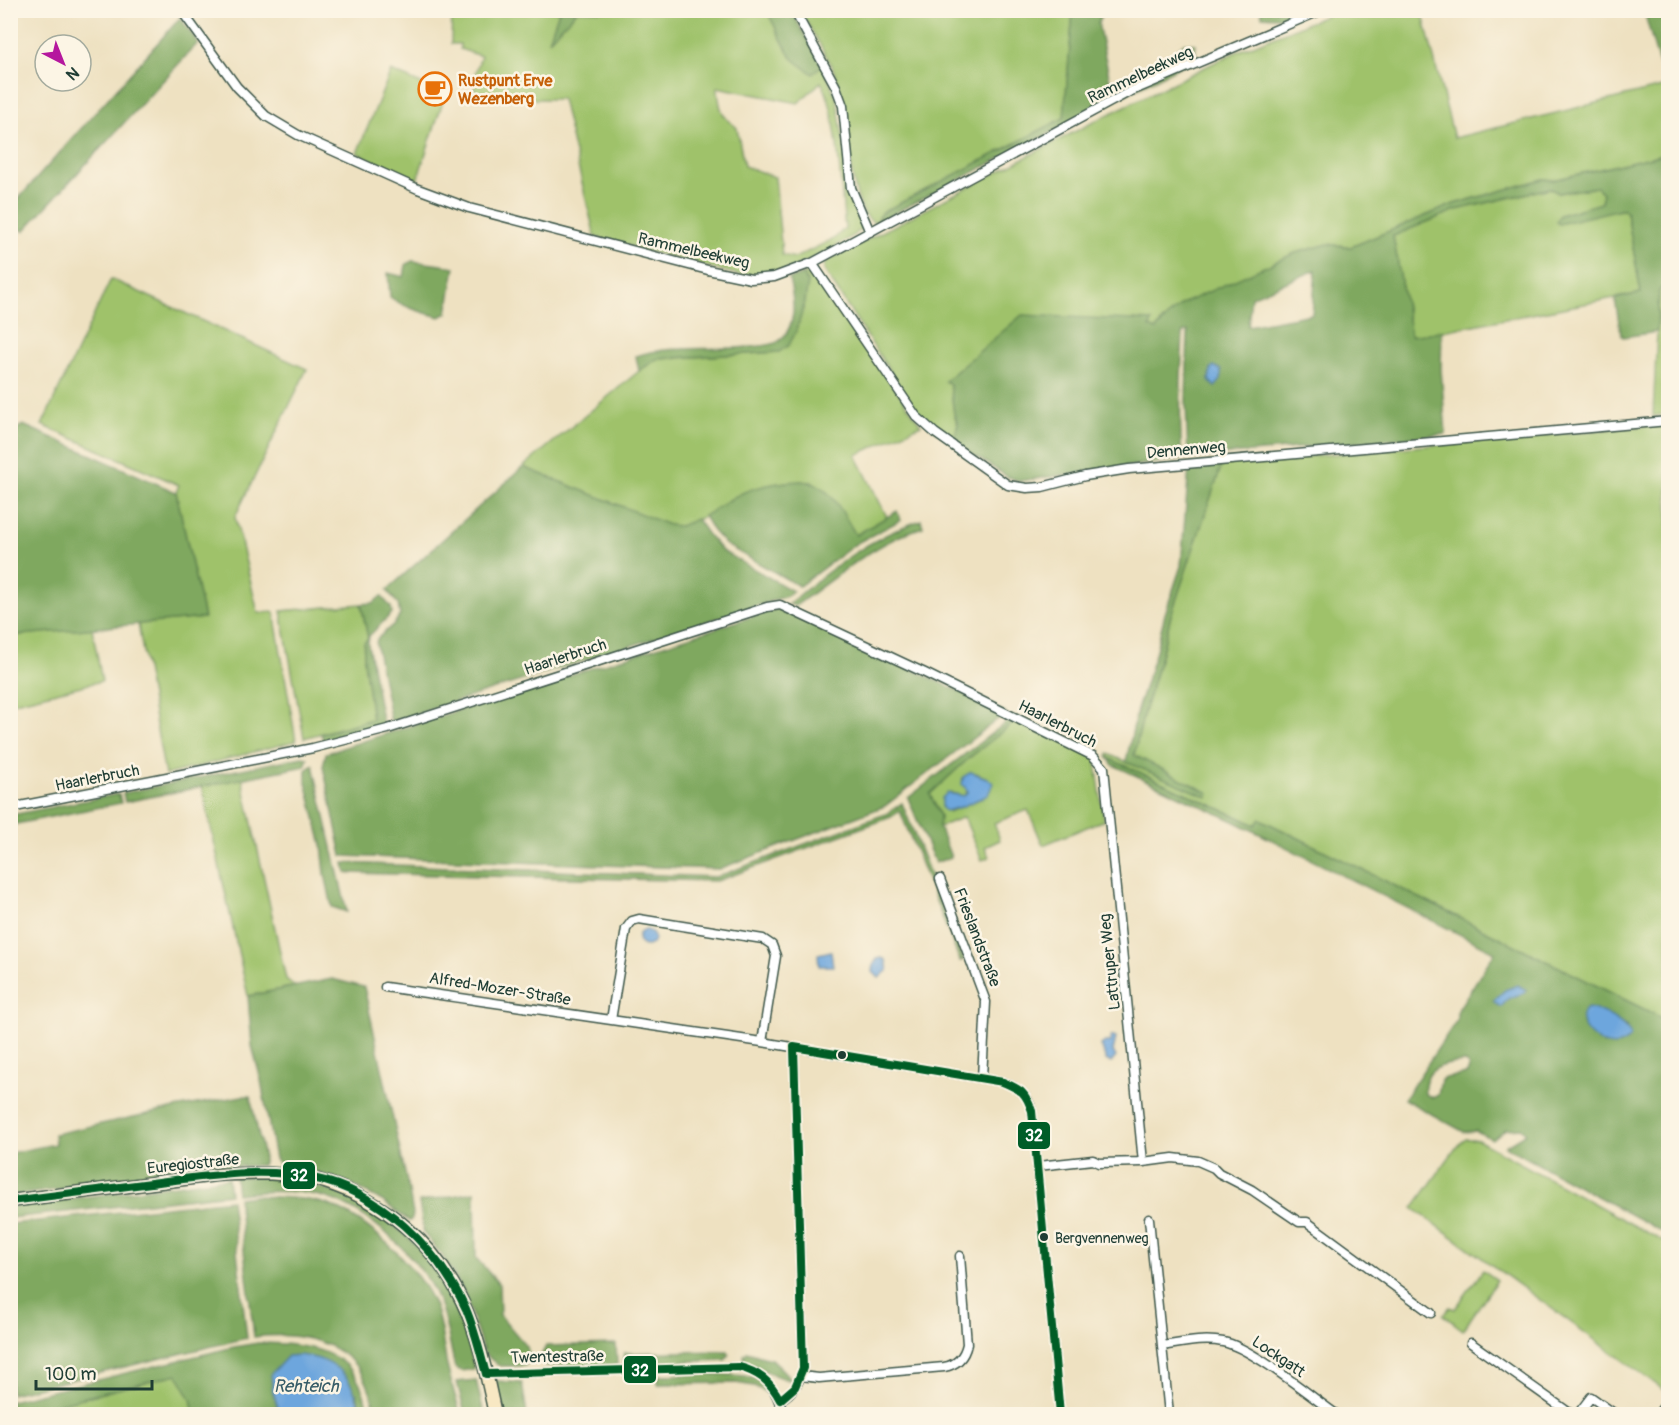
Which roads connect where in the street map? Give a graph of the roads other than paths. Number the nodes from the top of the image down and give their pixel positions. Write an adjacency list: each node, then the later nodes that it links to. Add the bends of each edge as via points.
1 (181, 10): 5 (street, Rammelbeekweg, via 237,87 266,116 298,135 418,189 481,211 751,279 774,277)
2 (794, 10): 4 (street, via 843,106 851,189)
3 (1322, 10): 4 (street, Rammelbeekweg, via 1130,92)
4 (870, 232): 5 (street, Rammelbeekweg)
5 (812, 263): 6 (street, Dennenweg, via 916,416 1008,485 1042,487 1129,469)
6 (1668, 422)
7 (1099, 762): 8 (street, Haarlerbruch, via 925,673 773,605 388,729 313,748); 15 (street, Lattruper Weg, via 1105,771)
8 (10, 808)
9 (940, 879): 14 (street, Frieslandstraße, via 986,1002)
10 (385, 987): 11 (street, Alfred-Mozer-Straße)
11 (611, 1020): 12 (street, Alfred-Mozer-Straße); 12 (street, via 626,929 632,921 639,920 671,923 763,939 772,945 776,956)
12 (762, 1042): 13 (street, Alfred-Mozer-Straße)
13 (794, 1047): 14 (street, Alfred-Mozer-Straße); 24 (street)
14 (982, 1078): 16 (street, Alfred-Mozer-Straße, via 1012,1085 1027,1096)
15 (1143, 1162): 16 (street, via 1093,1160); 20 (street, via 1188,1158 1214,1168 1299,1222 1307,1222)
16 (1038, 1166): 30 (street, Alfred-Mozer-Straße)
17 (10, 1201): 23 (main road, Euregiostraße, via 244,1173 324,1181 371,1201 418,1238 462,1301)
18 (1149, 1219): 22 (street)
19 (960, 1256): 24 (street, via 967,1344 956,1363 819,1378)
20 (1431, 1313)
21 (1471, 1343): 33 (street)
22 (1162, 1346): 31 (street); 32 (street, Lockgatt, via 1201,1341 1234,1345)
23 (486, 1374): 25 (street, Twentestraße, via 739,1367 769,1382); 28 (main road, Euregiostraße)
24 (801, 1376): 25 (street, via 791,1393)
25 (780, 1400): 29 (street, Twentestraße)
26 (1668, 1401): 37 (street)
27 (1603, 1406): 34 (street, via 1591,1398); 35 (street); 36 (street)
28 (495, 1414)
29 (783, 1414)
30 (1060, 1414)
31 (1169, 1414)
32 (1336, 1414)
33 (1571, 1414)
34 (1578, 1414)
35 (1596, 1414)
36 (1615, 1414)
37 (1658, 1414)

